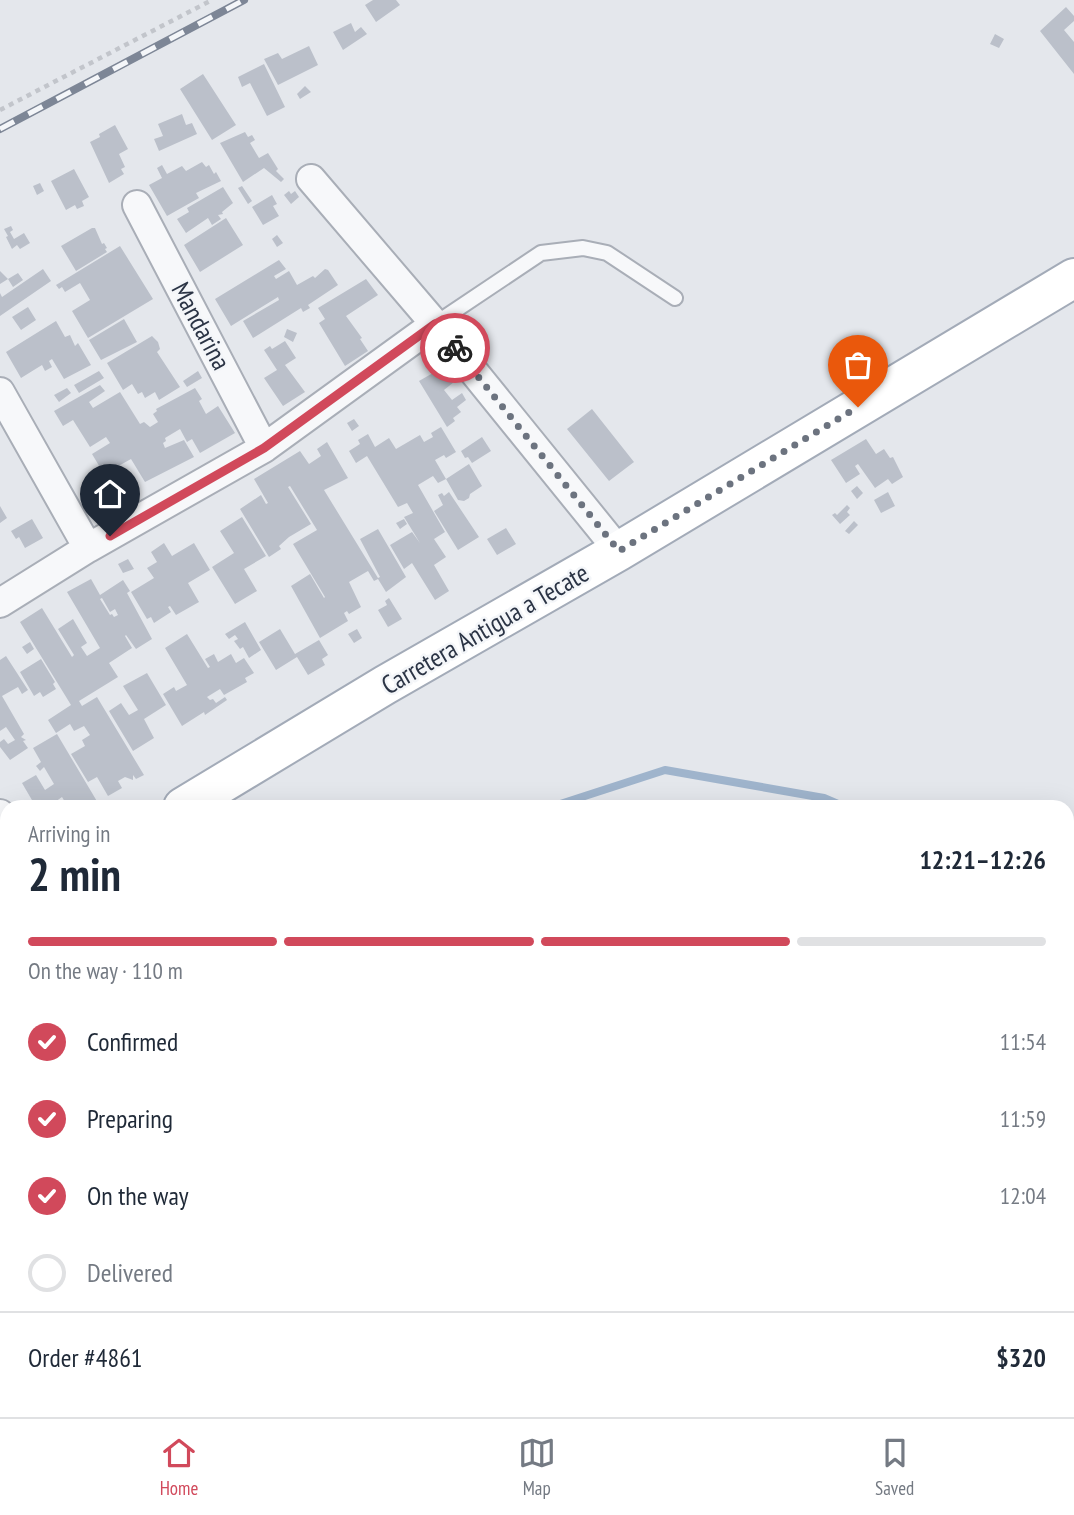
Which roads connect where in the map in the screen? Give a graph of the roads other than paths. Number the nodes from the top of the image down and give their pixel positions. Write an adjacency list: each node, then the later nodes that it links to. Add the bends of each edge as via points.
1 (311, 179): 5 (street)
2 (137, 205): 7 (street, Mandarina)
3 (1074, 278): 9 (main road, Carretera Antigua a Tecate)
4 (676, 298): 5 (lane, via 607,253 583,248 541,253)
5 (435, 324): 7 (street); 9 (street)
6 (0, 391): 8 (street)
7 (264, 448): 8 (street)
8 (89, 548): 10 (street)
9 (619, 551): 11 (main road, Carretera Antigua a Tecate)
10 (0, 603)
11 (195, 800)

